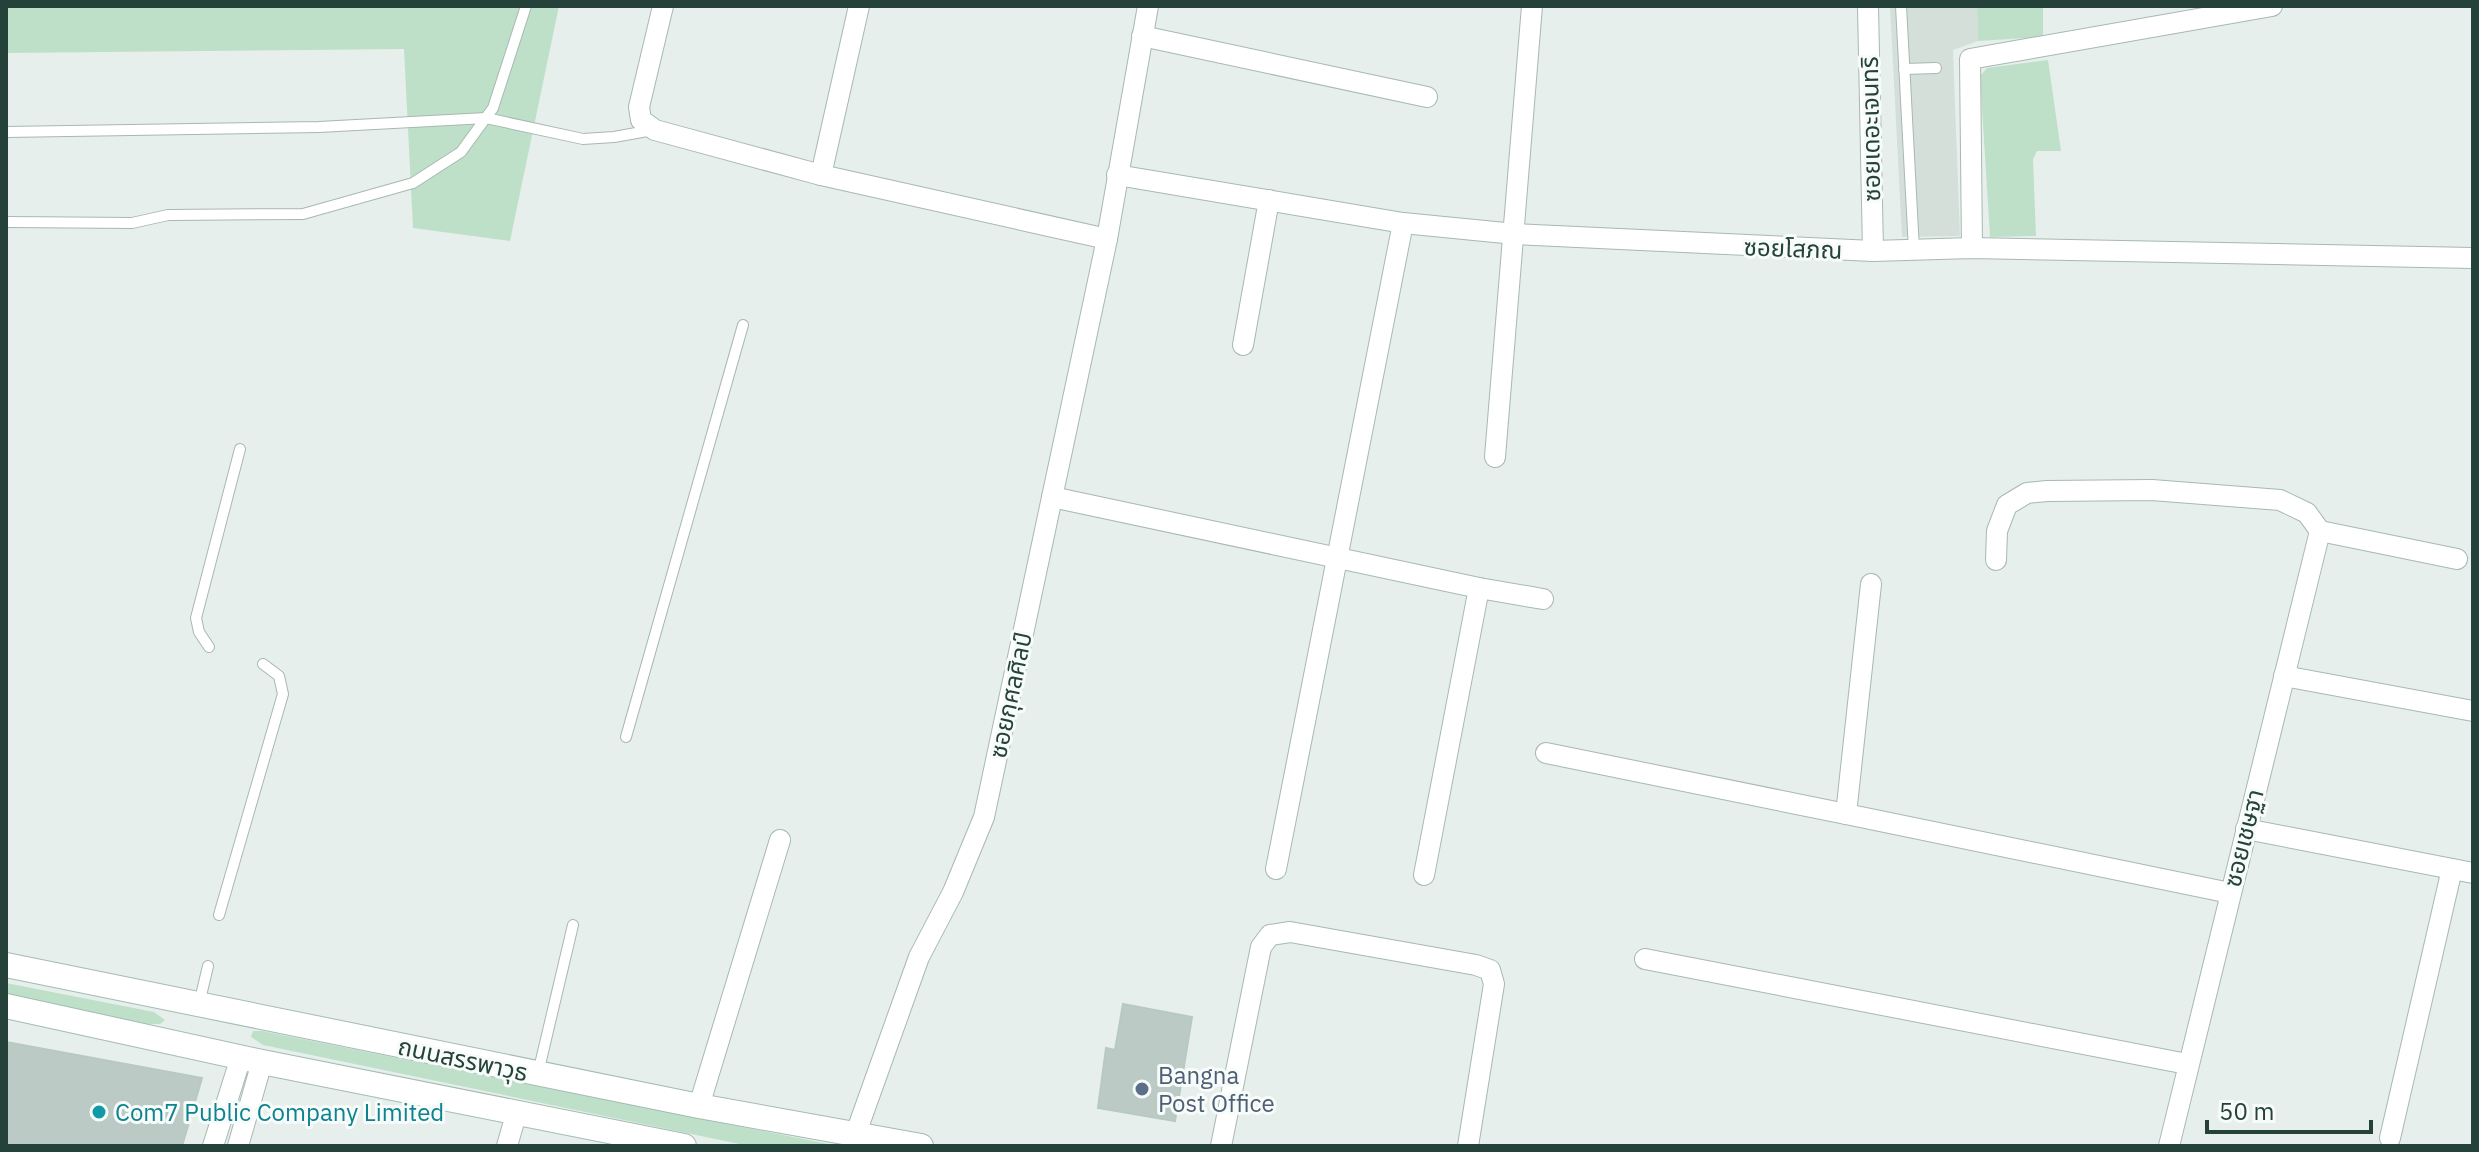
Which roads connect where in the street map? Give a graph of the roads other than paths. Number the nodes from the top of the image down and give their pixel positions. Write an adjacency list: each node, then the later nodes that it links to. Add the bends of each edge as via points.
1 (526, 6): 13 (lane)
2 (663, 6): 14 (street, via 639,107 641,120)
3 (859, 6): 16 (street)
4 (1148, 6): 9 (street, ซอยกุศลศิลป์)
5 (1532, 6): 21 (street)
6 (1868, 6): 25 (street, ซอยเดอะเจนทริ)
7 (1901, 6): 11 (lane)
8 (2272, 6): 23 (street, via 1970,59)
9 (1142, 36): 12 (street); 17 (street, ซอยกุศลศิลป์)
10 (1936, 68): 11 (lane)
11 (1904, 69): 24 (lane)
12 (1427, 97)
13 (486, 118): 14 (lane, via 583,139); 15 (lane, via 319,127); 19 (lane, via 461,152 413,183 303,214 168,215 132,223)
14 (655, 130): 16 (street)
15 (6, 132)
16 (821, 175): 22 (street)
17 (1117, 175): 18 (street, ซอยโสภณ); 22 (street, ซอยกุศลศิลป์)
18 (1269, 200): 20 (street, ซอยโสภณ); 28 (street)
19 (6, 222)
20 (1403, 223): 21 (street, ซอยโสภณ); 33 (street)
21 (1515, 234): 25 (street, ซอยโสภณ); 30 (street)
22 (1107, 239): 31 (street, ซอยกุศลศิลป์)
23 (1972, 248): 24 (street, ซอยโสภณ); 26 (street, ซอยโสภณ)
24 (1914, 250): 25 (street, ซอยโสภณ)
25 (1873, 251)
26 (2473, 258)
27 (743, 325): 43 (lane)
28 (1243, 345)
29 (240, 449): 39 (lane, via 196,618)
30 (1495, 457)
31 (1052, 497): 33 (street); 66 (street, ซอยกุศลศิลป์, via 984,817 919,957)
32 (2320, 531): 34 (street); 35 (street, via 2307,513 2280,500 2152,490 2047,491 2027,493 2007,505 1997,531); 41 (street, ซอยเชษฐา)
33 (1339, 558): 37 (street); 48 (street)
34 (2457, 559)
35 (1996, 560)
36 (1871, 584): 45 (street)
37 (1479, 588): 38 (street); 51 (street)
38 (1543, 599)
39 (209, 647)
40 (263, 664): 53 (lane, via 279,676 283,694)
41 (2284, 676): 42 (street); 46 (street, ซอยเชษฐา)
42 (2473, 711)
43 (626, 737)
44 (1546, 753): 45 (street)
45 (1846, 814): 52 (street)
46 (2246, 829): 49 (street); 52 (street, ซอยเชษฐา)
47 (780, 840): 64 (street)
48 (1276, 869)
49 (2452, 869): 50 (street); 67 (street)
50 (2473, 873)
51 (1424, 875)
52 (2230, 893): 62 (street, ซอยเชษฐา)
53 (219, 915)
54 (573, 925): 63 (lane)
55 (1645, 959): 62 (street)
56 (6, 965): 58 (main road, ถนนสรรพาวุธ)
57 (208, 966): 58 (lane)
58 (199, 1004): 60 (main road); 63 (main road, ถนนสรรพาวุธ)
59 (6, 1006): 60 (main road, ถนนสรรพาวุธ)
60 (191, 1046): 61 (main road, ถนนสรรพาวุธ)
61 (251, 1059): 65 (main road, ถนนสรรพาวุธ); 68 (street); 69 (street)
62 (2187, 1064): 75 (street, ซอยเชษฐา)
63 (538, 1075): 64 (main road, ถนนสรรพาวุธ)
64 (699, 1106): 66 (main road, ถนนสรรพาวุธ)
65 (517, 1111): 70 (street); 71 (main road, ถนนสรรพาวุธ)
66 (856, 1133): 72 (main road, ถนนสรรพาวุธ)
67 (2390, 1138)
68 (213, 1146)
69 (238, 1146)
70 (507, 1146)
71 (684, 1146)
72 (921, 1146)
73 (1221, 1146): 74 (street, via 1261,947 1270,935 1290,932 1490,970 1494,984)
74 (1468, 1146)
75 (2169, 1146)

